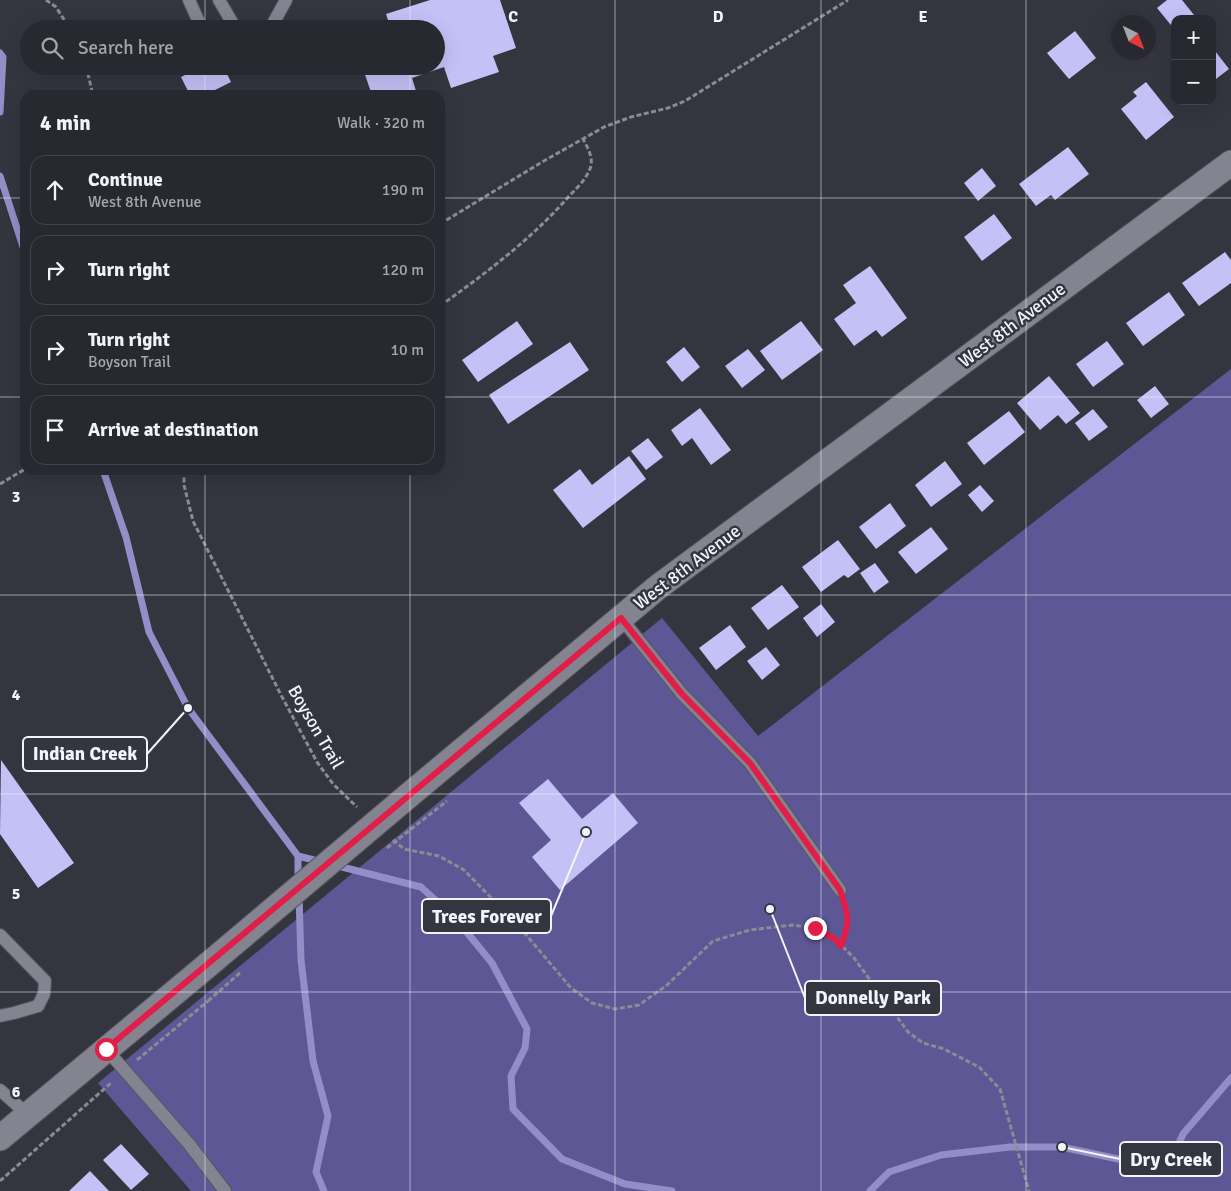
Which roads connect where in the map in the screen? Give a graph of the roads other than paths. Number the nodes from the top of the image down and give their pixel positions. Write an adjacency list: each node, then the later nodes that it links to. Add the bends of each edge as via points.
1 (189, 0): 4 (lane)
2 (219, 0): 5 (lane)
3 (286, 0): 6 (lane)
4 (198, 20)
5 (231, 20)
6 (275, 20)
7 (1231, 163): 8 (street, West 8th Avenue)
8 (621, 618): 9 (lane, via 682,694 750,763); 12 (street, West 8th Avenue, bridge)
9 (840, 890)
10 (0, 935): 11 (lane, via 45,981 44,994 38,1006)
11 (0, 1016)
12 (106, 1049): 14 (street, West 8th Avenue); 16 (lane, via 189,1144)
13 (0, 1090): 14 (lane)
14 (27, 1114): 15 (street, West 8th Avenue)
15 (0, 1138)
16 (225, 1191)

